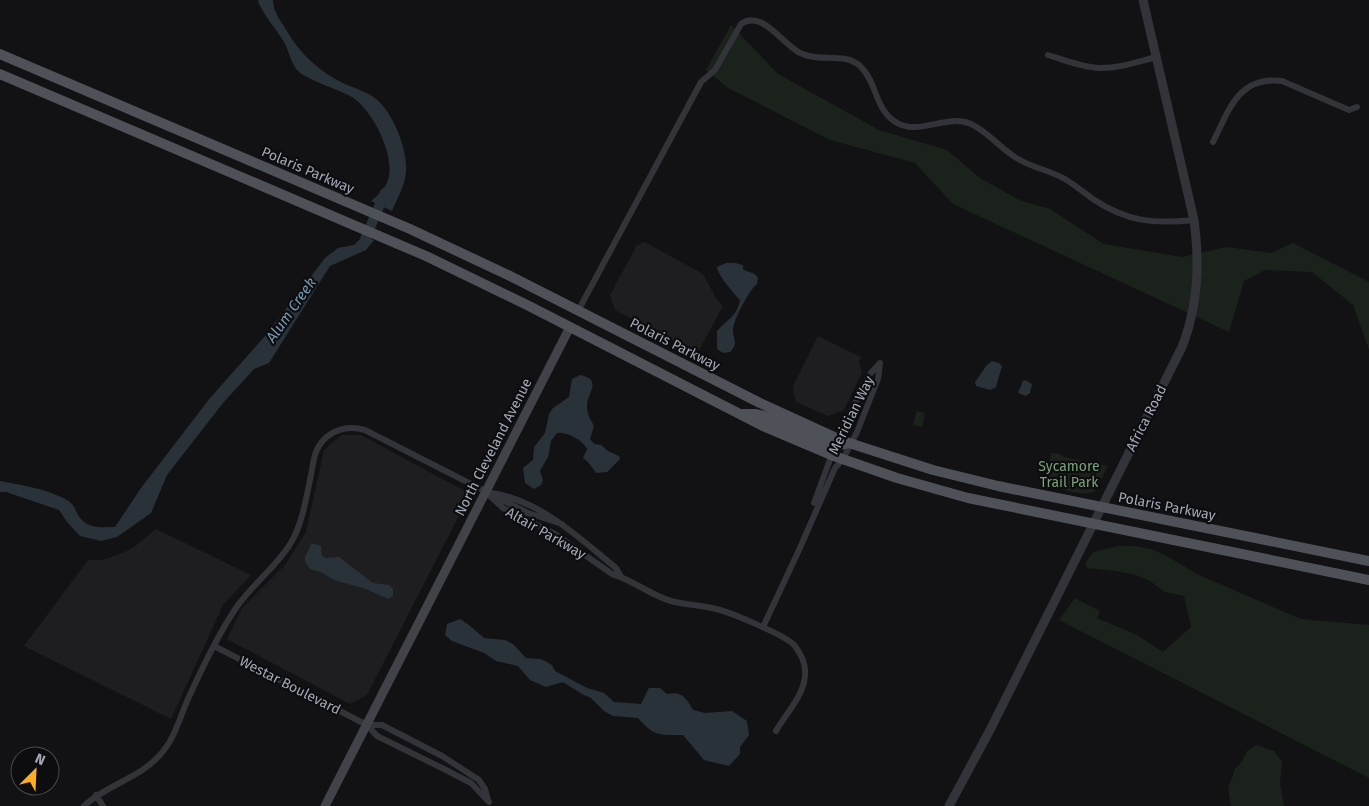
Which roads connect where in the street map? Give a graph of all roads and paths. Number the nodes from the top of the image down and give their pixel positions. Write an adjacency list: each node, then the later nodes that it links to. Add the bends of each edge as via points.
1 (1143, 0): 4 (street, Africa Road)
2 (0, 54): 9 (main road, Polaris Parkway, via 396,223)
3 (1048, 55): 4 (street, via 1100,68)
4 (1156, 57): 8 (street, Africa Road)
5 (0, 74): 10 (main road, via 388,239)
6 (1357, 107): 7 (street, via 1349,110 1282,81 1258,82 1237,97)
7 (1213, 142)
8 (1194, 220): 9 (street, North Cleveland Avenue, via 1152,222 1109,209 1063,178 1019,160 961,121 920,128 902,126 886,115 862,67 842,58 811,57 799,52 768,27 753,19 746,20 716,70 701,82); 15 (street, Africa Road, via 1197,278 1188,331)
9 (578, 311): 10 (main road, North Cleveland Avenue); 12 (main road, Polaris Parkway, via 760,403)
10 (570, 327): 12 (main road, via 739,414 764,416); 14 (main road, North Cleveland Avenue)
11 (850, 443): 12 (main road); 12 (street, Meridian Way, via 874,388 880,363 869,375); 13 (street, Meridian Way); 15 (main road, Polaris Parkway, via 933,470)
12 (835, 446): 13 (main road, Polaris Parkway); 16 (street, Meridian Way)
13 (843, 460): 16 (street, Meridian Way, via 835,468); 17 (main road, Polaris Parkway, via 977,500)
14 (486, 491): 19 (street, Altair Parkway, via 503,508 555,534); 19 (street, Altair Parkway, via 509,496 562,524 616,568); 22 (street, via 365,430 334,431 323,440 315,454 302,518 292,541 236,608); 23 (main road, North Cleveland Avenue)
15 (1102, 507): 17 (street, Africa Road); 18 (main road, Polaris Parkway)
16 (811, 522): 21 (street, Meridian Way)
17 (1093, 524): 20 (main road, Polaris Parkway); 30 (street, Africa Road)
18 (1369, 561)
19 (621, 577): 21 (street, Altair Parkway, via 650,593 716,609)
20 (1369, 580)
21 (763, 628): 24 (street, Altair Parkway, via 795,646 806,669 802,691)
22 (214, 646): 23 (street, Westar Boulevard); 25 (street, via 164,750 138,774)
23 (367, 725): 26 (street, Westar Boulevard, via 377,736 471,783); 26 (street, Westar Boulevard, via 382,725 456,764 479,780); 29 (main road, North Cleveland Avenue)
24 (776, 731)
25 (96, 795): 27 (street); 28 (street)
26 (489, 804)
27 (84, 806)
28 (103, 806)
29 (325, 806)
30 (949, 806)

